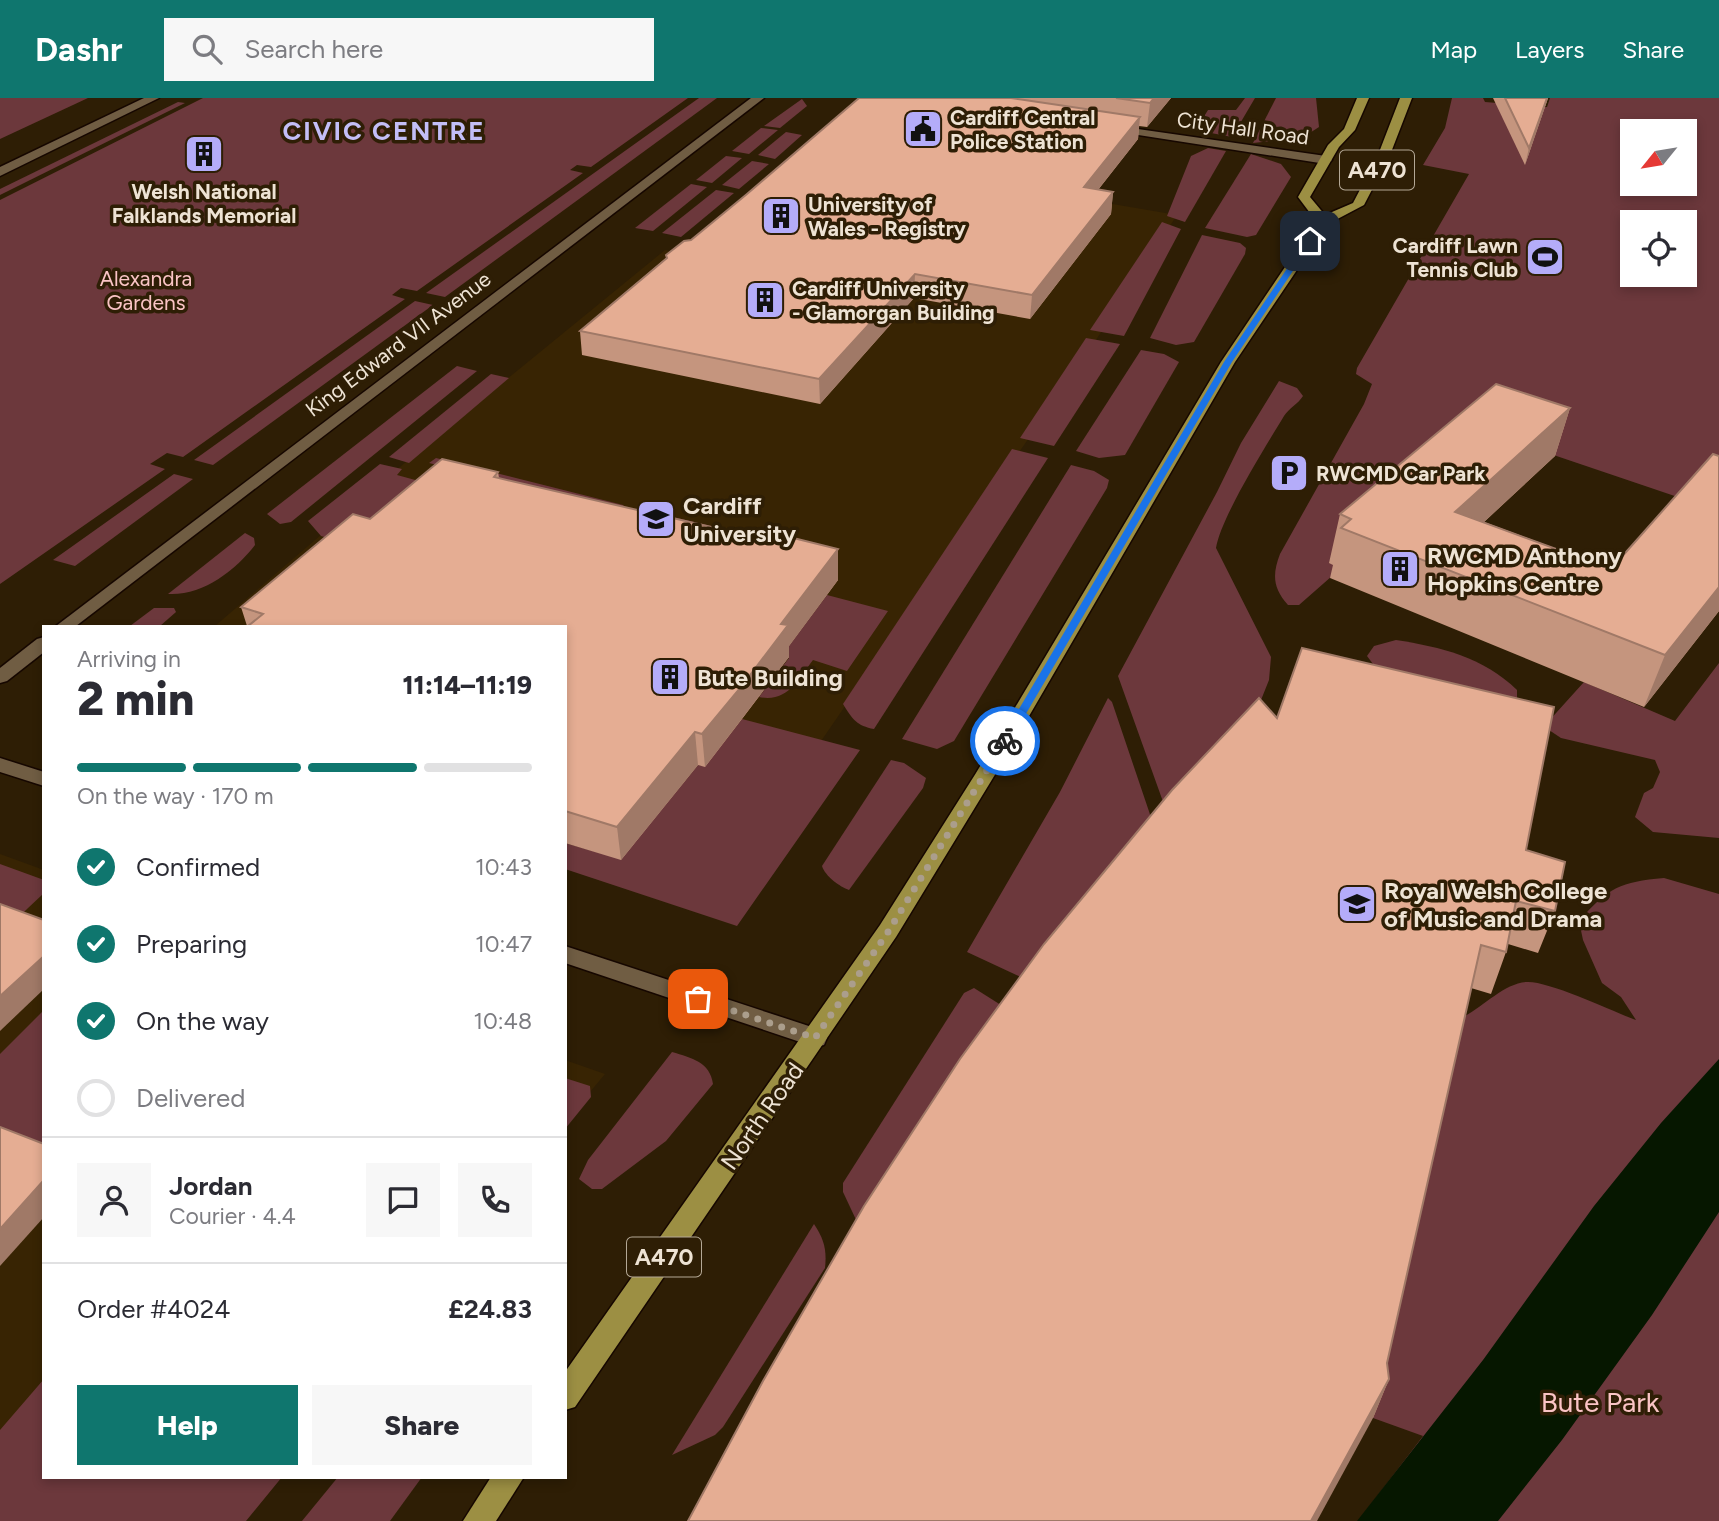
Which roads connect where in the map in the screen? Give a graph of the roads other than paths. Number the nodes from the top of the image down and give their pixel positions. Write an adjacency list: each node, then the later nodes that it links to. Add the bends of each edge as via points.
1 (153, 98): 7 (street)
2 (758, 98): 9 (street, King Edward VII Avenue)
3 (1363, 98): 6 (main road, A470, via 1349,130)
4 (1406, 98): 8 (main road, A470, via 1358,205)
5 (1096, 126): 6 (street, City Hall Road)
6 (1326, 160): 8 (main road, A470, via 1304,197)
7 (0, 172)
8 (1324, 221): 15 (main road, North Road / A470, via 1228,362 986,773 888,932)
9 (66, 625)
10 (42, 645): 11 (street)
11 (0, 677)
12 (0, 765): 13 (street)
13 (42, 778)
14 (567, 955): 15 (street)
15 (815, 1038): 16 (main road, North Road / A470)
16 (567, 1394)
17 (508, 1479): 18 (main road)
18 (478, 1521)

